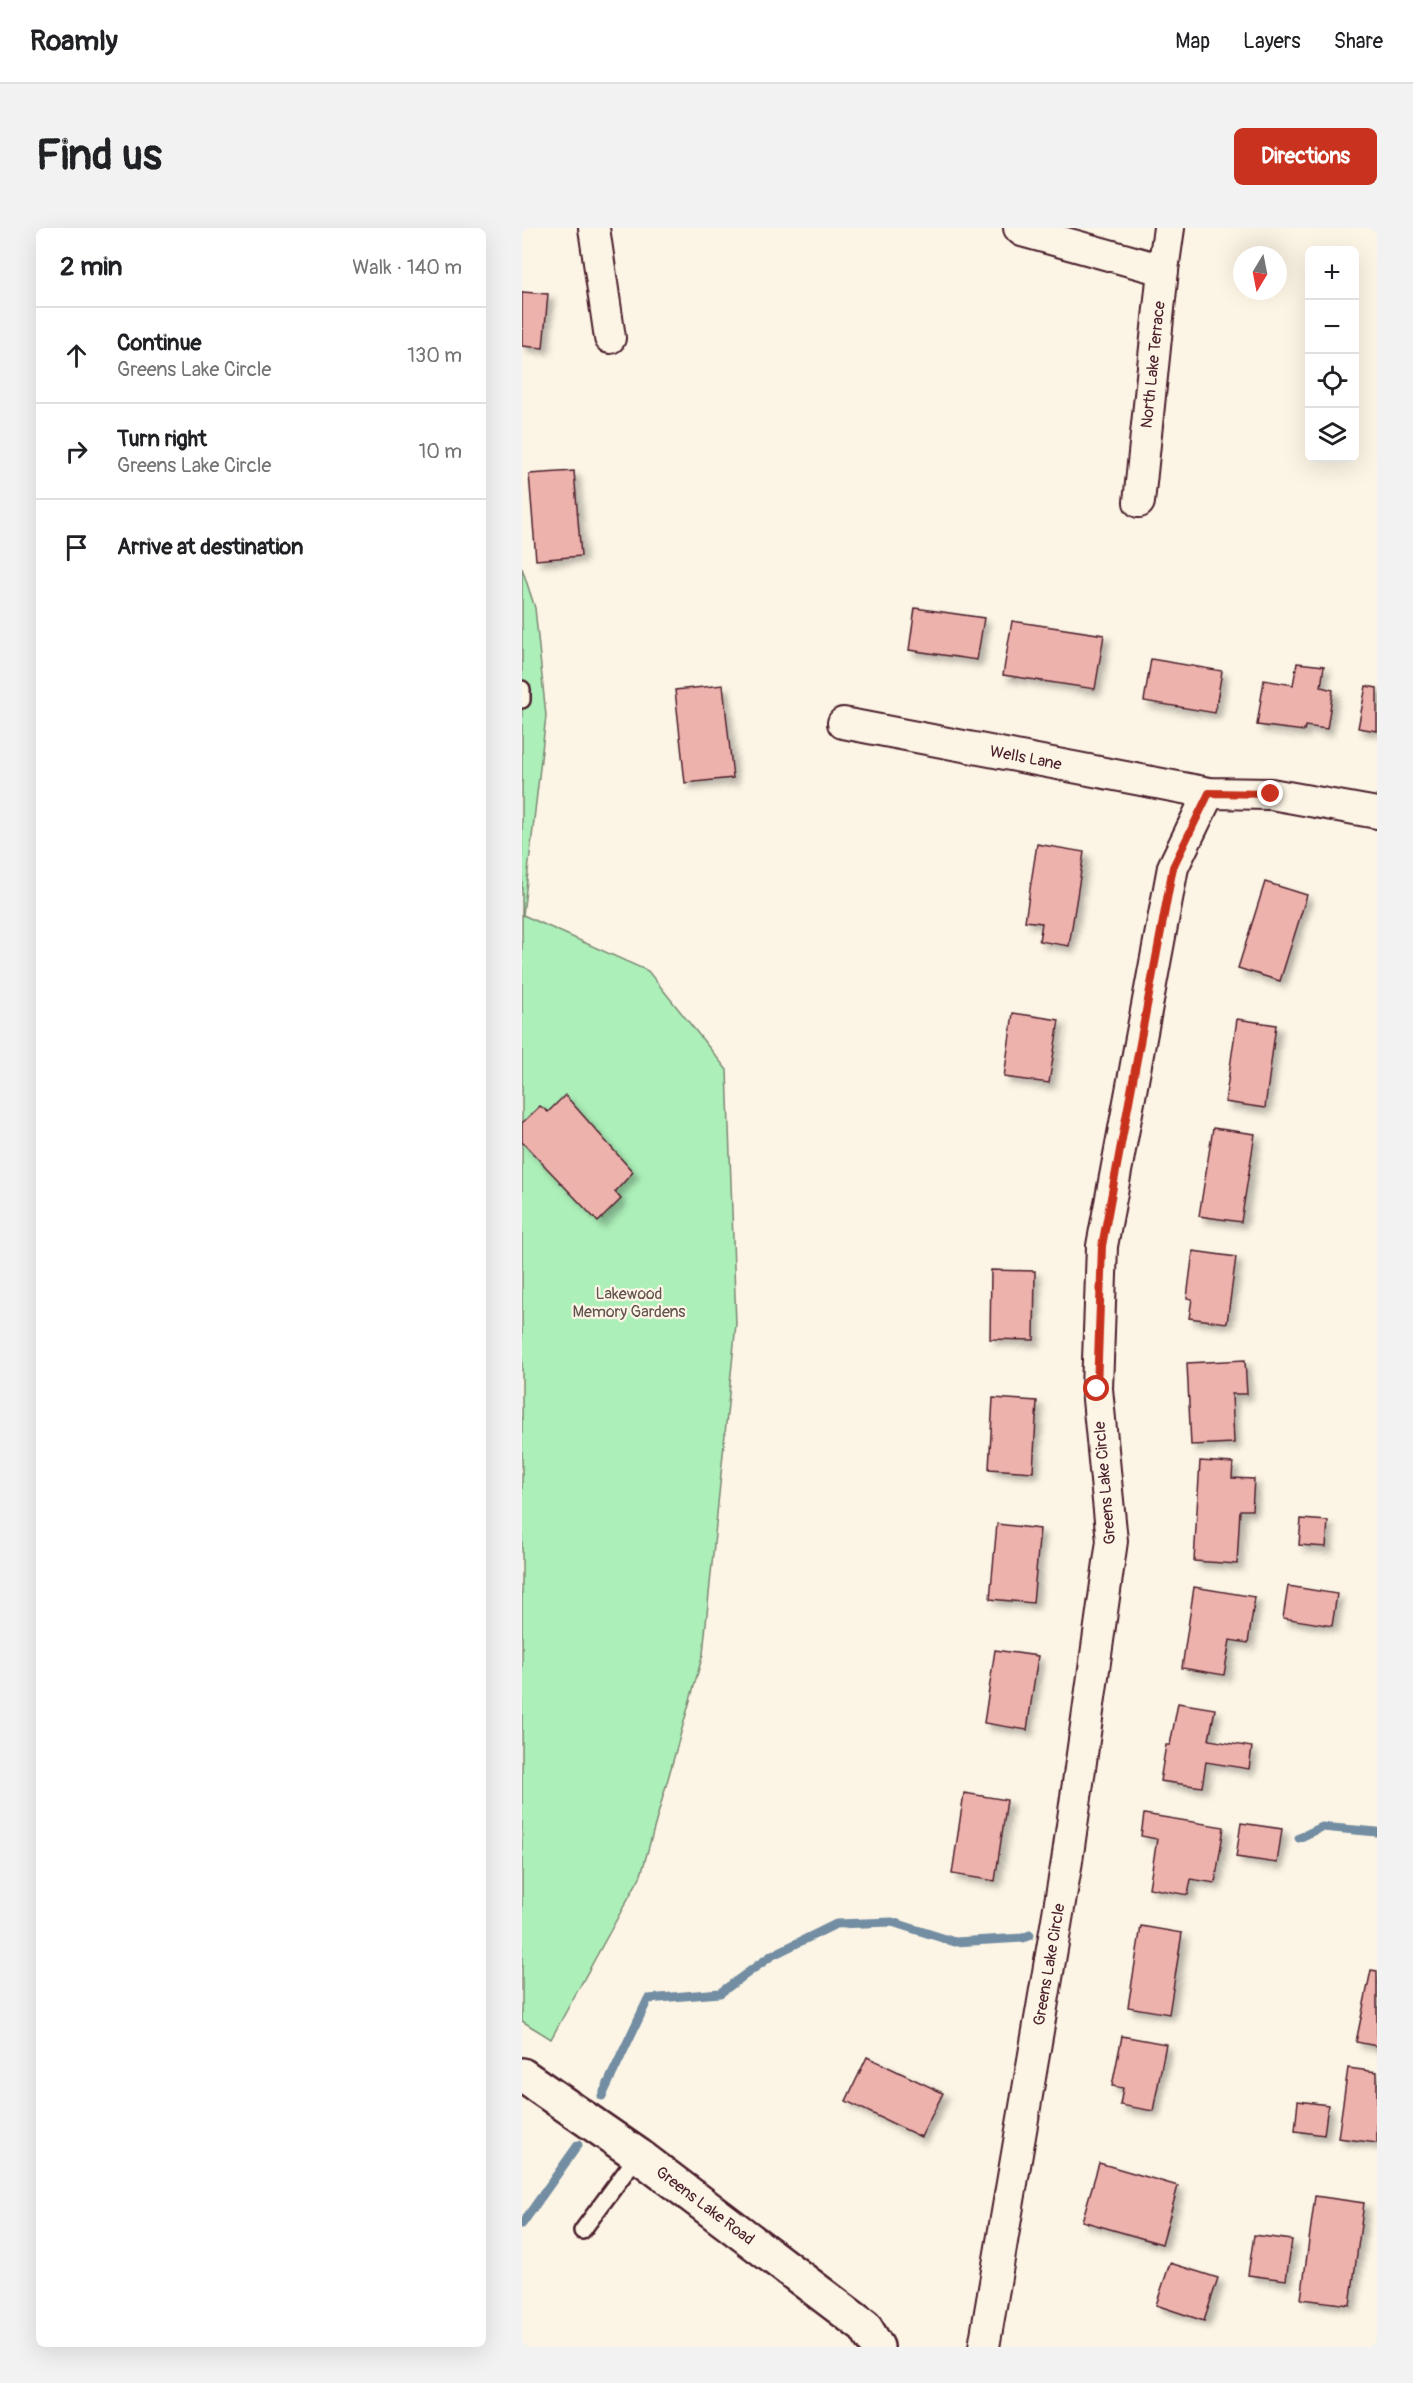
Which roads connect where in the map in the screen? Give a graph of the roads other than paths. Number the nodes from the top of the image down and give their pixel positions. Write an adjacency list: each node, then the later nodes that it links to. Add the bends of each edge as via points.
1 (594, 228): 5 (street)
2 (1019, 228): 4 (street)
3 (1169, 228): 4 (street, North Lake Terrace)
4 (1162, 270): 6 (street, North Lake Terrace)
5 (610, 338)
6 (1139, 502)
7 (522, 689): 8 (lane)
8 (522, 700)
9 (843, 723): 10 (street, Wells Lane)
10 (1209, 793): 11 (street, via 1271,794); 16 (street, Greens Lake Circle, via 1173,867 1102,1246 1097,1389 1112,1540 1067,1862)
11 (1377, 813)
12 (522, 2075): 13 (street, Greens Lake Road)
13 (638, 2155): 14 (lane); 15 (street, Greens Lake Road, via 865,2327)
14 (582, 2231)
15 (877, 2347)
16 (984, 2347)

